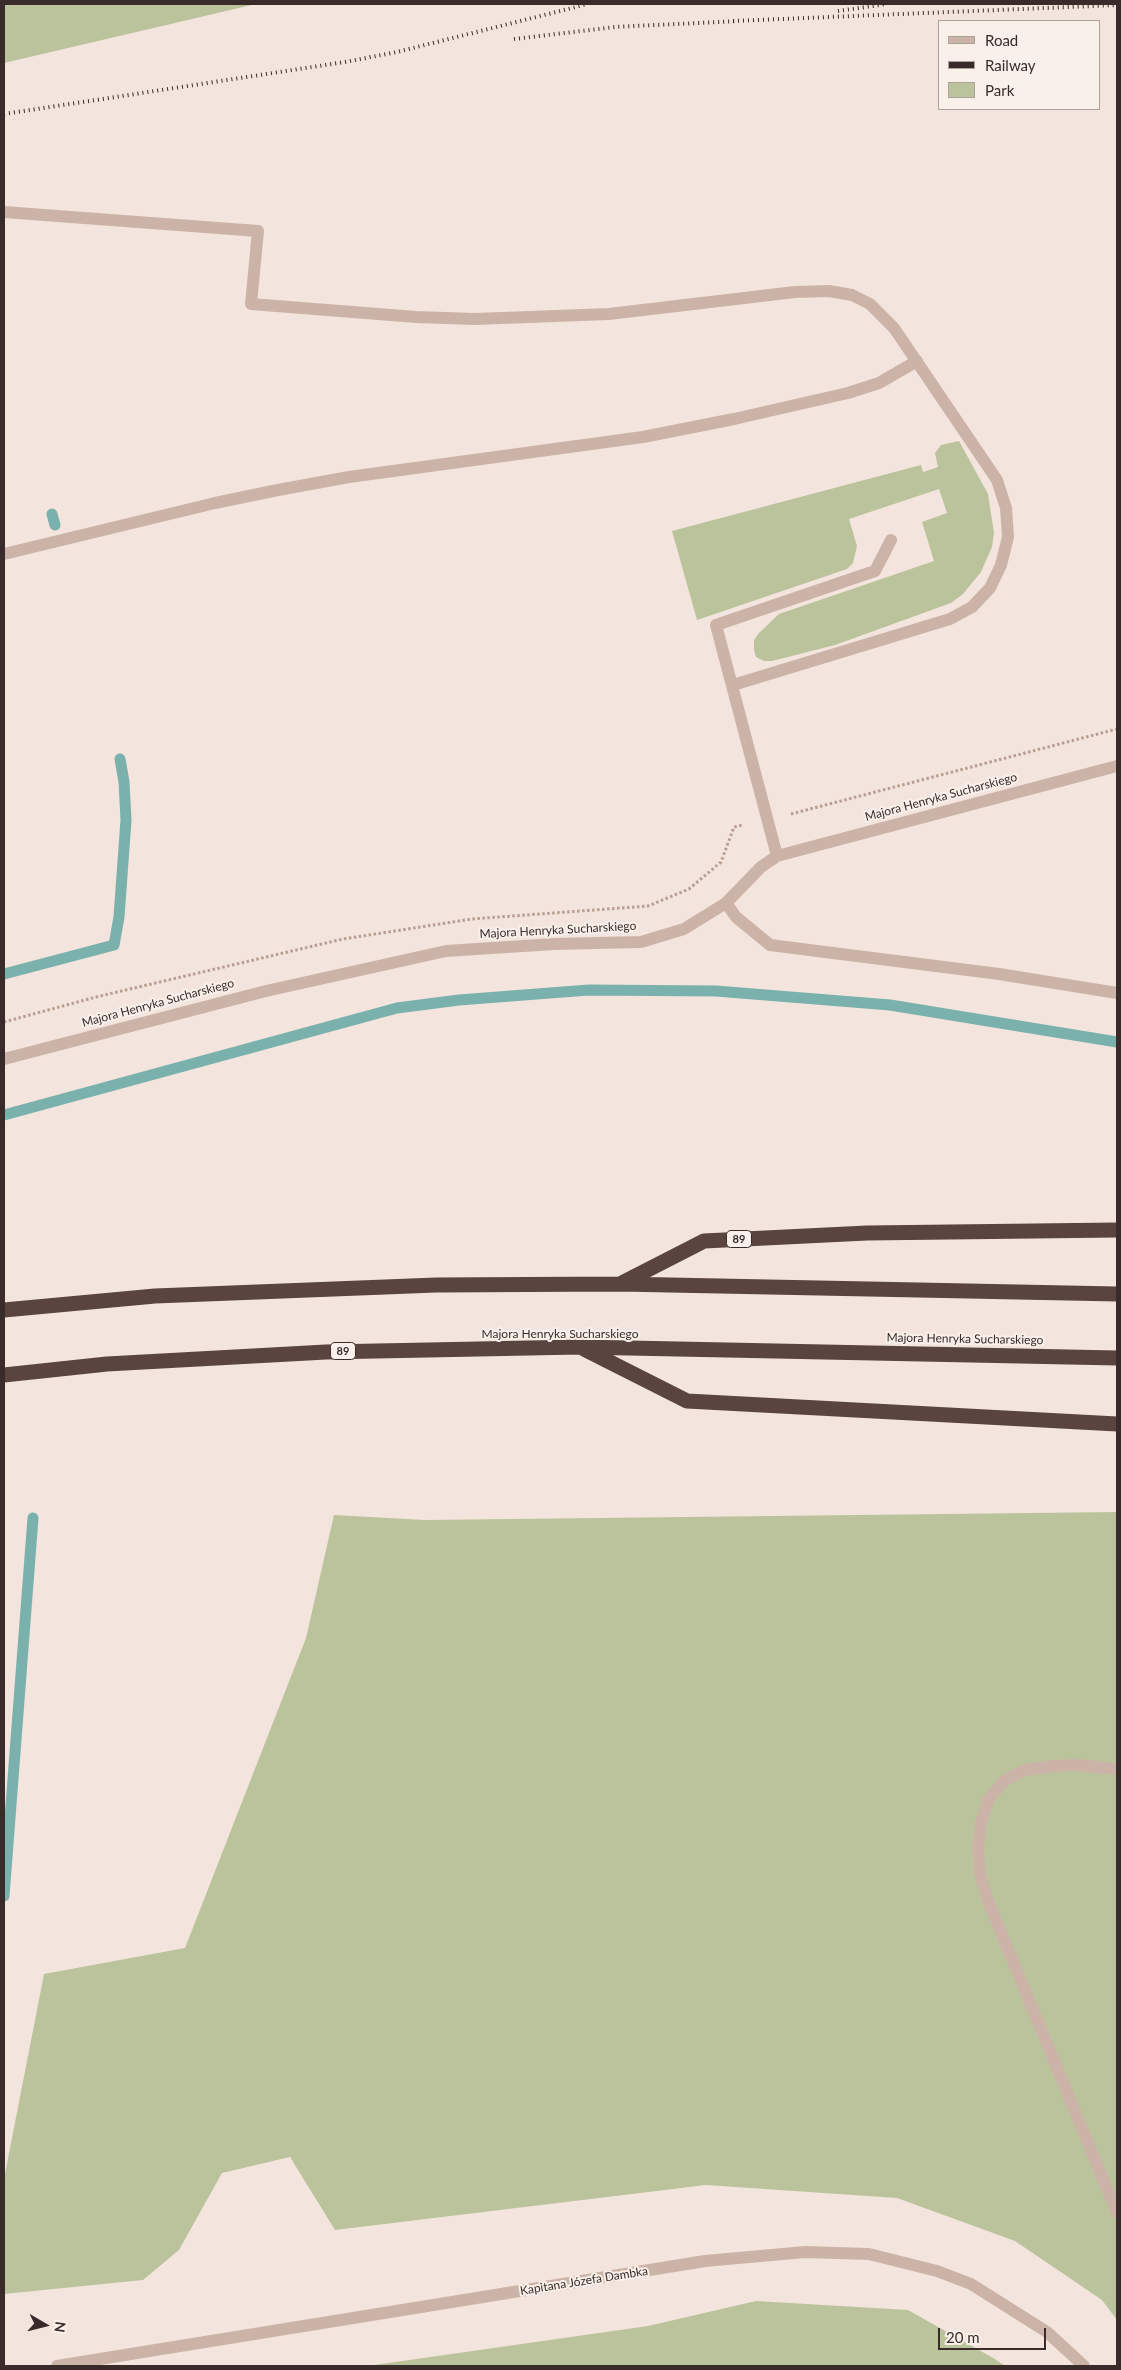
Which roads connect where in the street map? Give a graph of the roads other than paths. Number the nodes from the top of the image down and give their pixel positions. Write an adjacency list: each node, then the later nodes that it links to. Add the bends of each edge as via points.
1 (4, 212): 2 (street, via 258,232 251,304 377,315 475,319 609,314 795,292 829,291 852,295 870,304 894,328)
2 (917, 361): 4 (street, via 879,383 848,393 734,419 643,437 349,477 278,490); 5 (street, via 997,480 1006,508 1008,537 1001,565 990,588 972,608 950,619)
3 (891, 540): 5 (street, via 875,571 716,625)
4 (4, 554)
5 (733, 685): 7 (street)
6 (1117, 766): 7 (street, Majora Henryka Sucharskiego)
7 (777, 856): 8 (street, Majora Henryka Sucharskiego, via 761,867)
8 (726, 903): 9 (street, via 736,917 770,944); 10 (street, Majora Henryka Sucharskiego, via 684,930 641,942 446,951 266,991)
9 (1117, 993)
10 (4, 1059)
11 (1117, 1230): 12 (highway, 89, via 867,1233 704,1241)
12 (620, 1284): 13 (highway); 14 (highway, 89, via 436,1285 164,1295)
13 (1117, 1294)
14 (4, 1310)
15 (580, 1347): 16 (highway, Majora Henryka Sucharskiego); 17 (highway, Majora Henryka Sucharskiego / 89, via 326,1352 107,1364); 18 (highway, 89, via 687,1401)
16 (1117, 1358)
17 (4, 1375)
18 (1117, 1424)
19 (1117, 1770): 20 (street, via 1078,1765 1052,1766 1025,1770 1004,1780 989,1799 981,1822 978,1848 980,1874 988,1901)
20 (1117, 2213)
21 (57, 2366): 22 (street, Kapitana Józefa Dambka, via 705,2261 805,2252 869,2254 937,2271 971,2284 1047,2332)
22 (1084, 2366)

